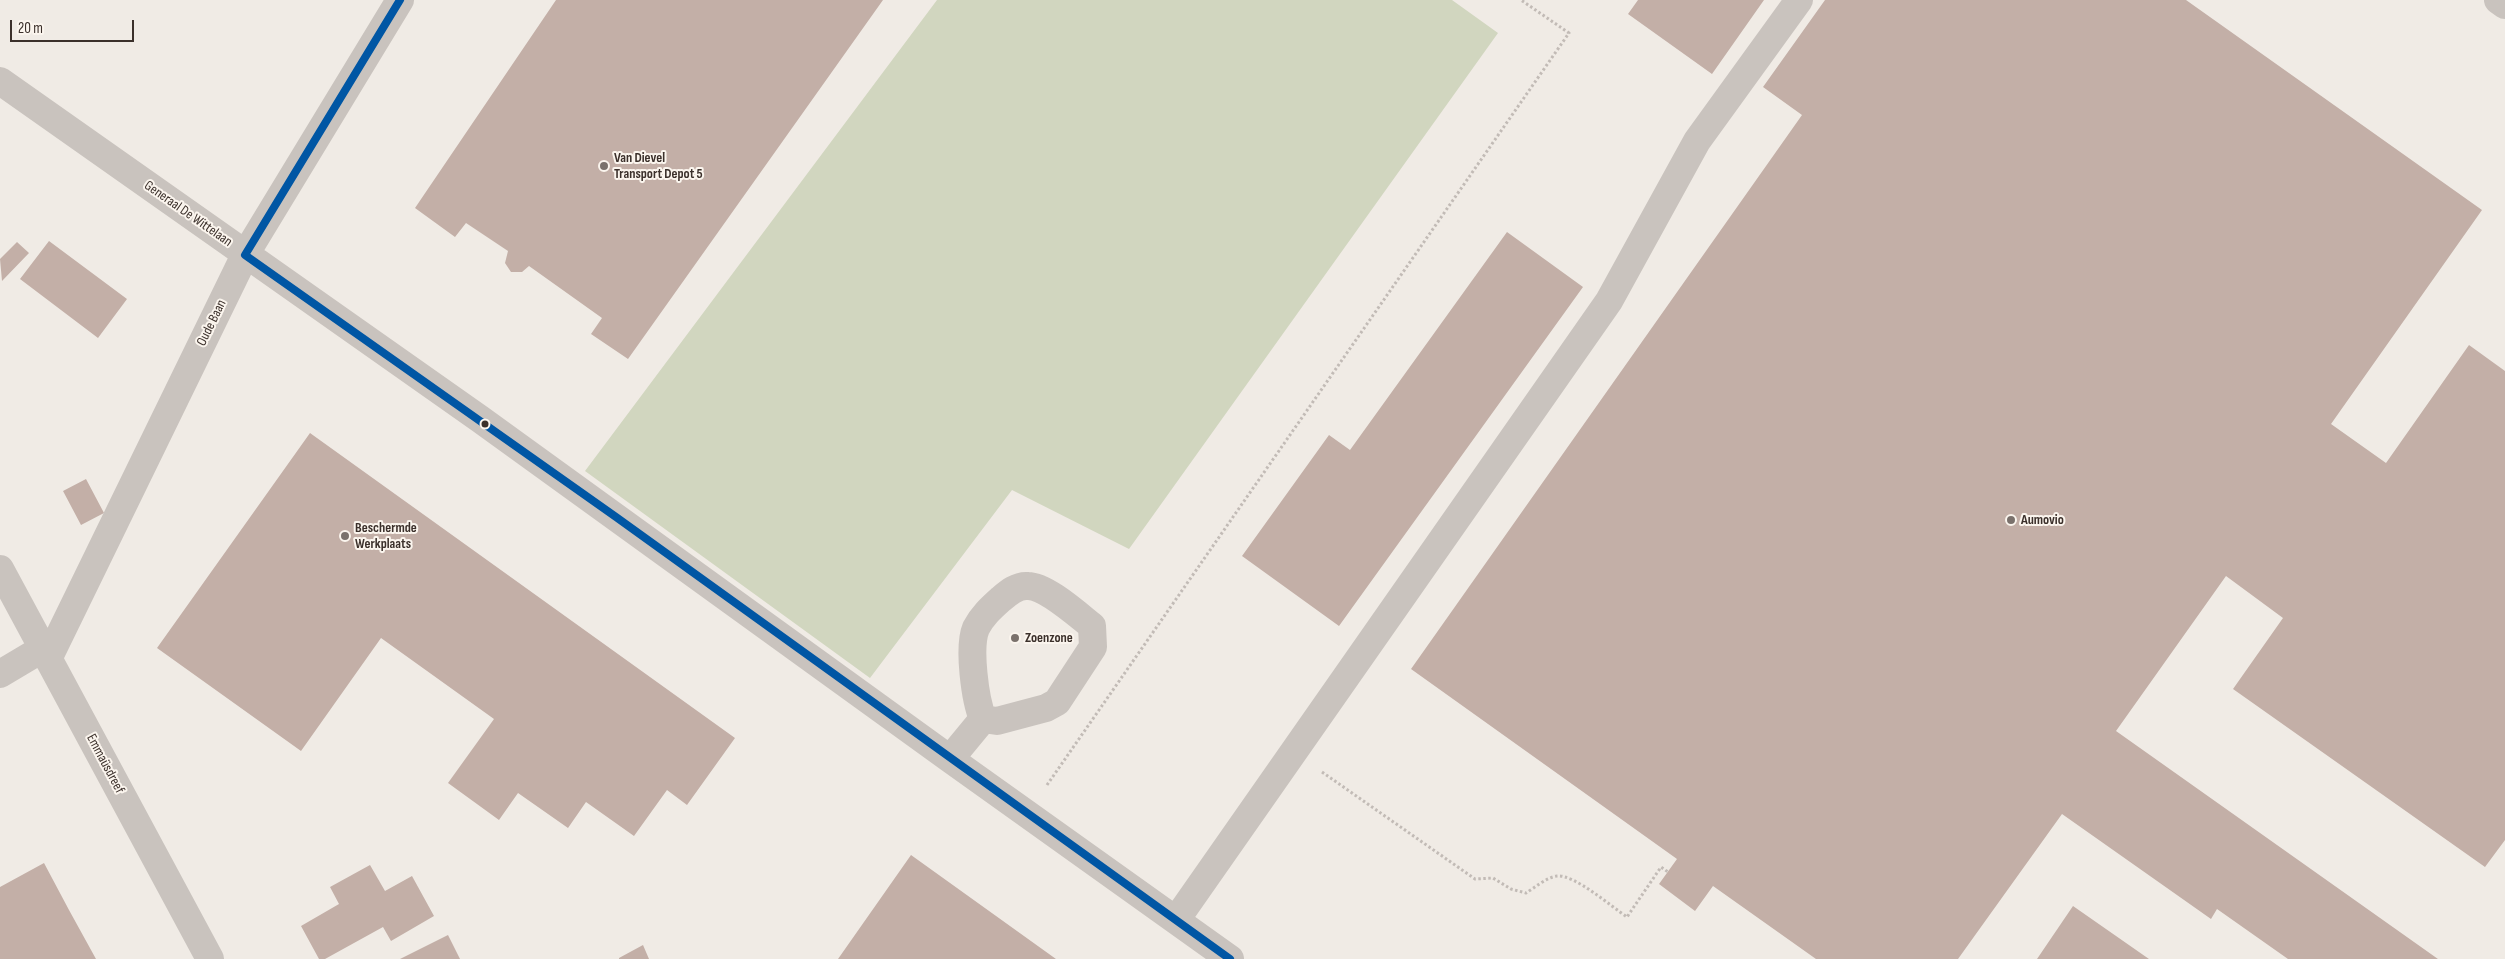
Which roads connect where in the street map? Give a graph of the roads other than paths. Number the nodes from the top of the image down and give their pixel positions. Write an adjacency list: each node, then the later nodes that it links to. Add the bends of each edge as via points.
1 (400, 0): 6 (street, Oude Baan)
2 (1798, 0): 12 (street, via 1697,141 1609,301)
3 (2498, 0): 4 (street)
4 (2505, 5)
5 (0, 81): 6 (street, Generaal De Wittelaan)
6 (245, 255): 8 (street, Oude Baan); 11 (street, Generaal De Wittelaan, via 480,418)
7 (0, 569): 8 (street, Emmaüsdreef)
8 (45, 654): 9 (street); 13 (street, Emmaüsdreef)
9 (0, 674)
10 (983, 719): 10 (street, via 997,720 1046,708 1057,702 1093,647 1092,626 1067,604 1030,586 1009,592 986,612 976,630 973,656 976,703); 11 (street)
11 (950, 759): 12 (street, Generaal De Wittelaan)
12 (1176, 920): 14 (street, Generaal De Wittelaan)
13 (210, 959)
14 (1230, 959)

